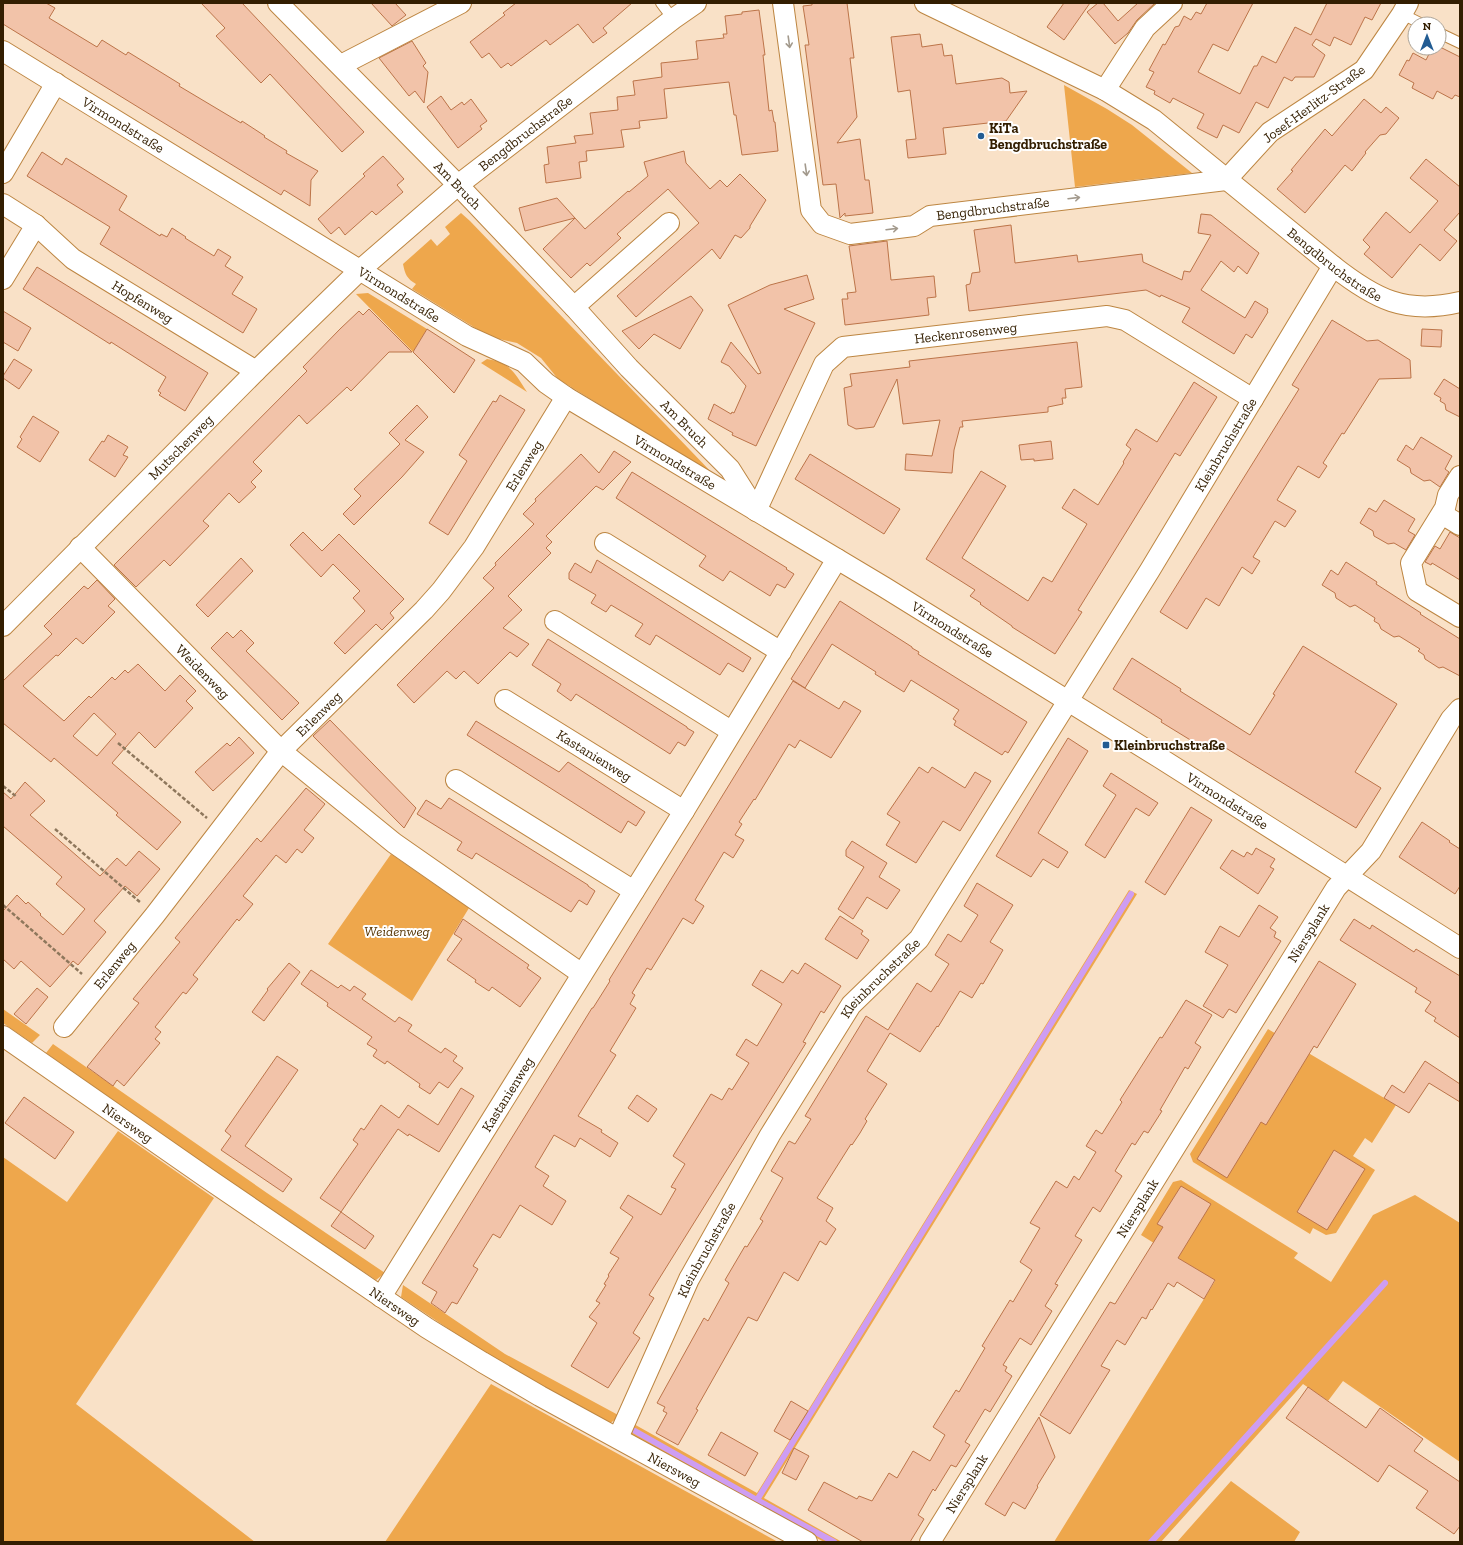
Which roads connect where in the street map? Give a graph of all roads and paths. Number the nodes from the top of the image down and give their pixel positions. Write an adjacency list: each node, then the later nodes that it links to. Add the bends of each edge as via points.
1 (278, 3): 14 (street, Am Bruch)
2 (461, 3): 14 (street)
3 (661, 3): 10 (lane)
4 (696, 3): 10 (street, Bengdbruchstraße)
5 (783, 3): 18 (street, Bengdbruchstraße, one-way to 18, via 811,210 822,224 850,234 914,226 930,216)
6 (925, 3): 16 (street, Bengdbruchstraße)
7 (1172, 3): 16 (street, via 1145,28)
8 (1405, 9): 9 (lane); 18 (street, Josef-Herlitz-Straße, via 1364,70 1270,132)
9 (1413, 16)
10 (673, 19): 19 (street, Bengdbruchstraße)
11 (1447, 37): 12 (lane)
12 (1460, 43)
13 (3, 51): 15 (street, Virmondstraße)
14 (341, 65): 19 (street, Am Bruch)
15 (56, 82): 17 (street); 24 (street, Virmondstraße)
16 (1105, 90): 18 (street, Bengdbruchstraße, via 1154,120)
17 (3, 172)
18 (1226, 180): 23 (street, Bengdbruchstraße)
19 (458, 185): 24 (street, Bengdbruchstraße); 27 (street, Am Bruch)
20 (3, 204): 22 (street, Hopfenweg)
21 (669, 223): 27 (street)
22 (36, 225): 25 (street); 28 (street, Hopfenweg, via 73,259)
23 (1333, 266): 26 (street, Bengdbruchstraße, via 1354,283 1389,302 1417,306); 30 (street, Kleinbruchstraße)
24 (360, 270): 28 (street, Mutschenweg); 29 (street, Virmondstraße, via 467,336 528,364)
25 (3, 279)
26 (1460, 302)
27 (574, 307): 32 (street, Am Bruch, via 628,368 730,469)
28 (256, 371): 36 (street, Mutschenweg)
29 (566, 397): 32 (street, Virmondstraße); 47 (street, Erlenweg, via 458,570 424,610)
30 (1253, 399): 32 (street, Heckenrosenweg, via 1125,320 1107,316 843,347 824,364); 43 (street, Kleinbruchstraße, via 1150,570)
31 (1460, 476): 33 (street, via 1448,496)
32 (756, 511): 37 (street, Virmondstraße)
33 (1442, 514): 34 (street); 38 (street, via 1411,563 1417,591)
34 (1460, 525)
35 (605, 543): 41 (street)
36 (80, 548): 40 (street, Mutschenweg); 47 (street, Weidenweg)
37 (837, 559): 41 (street, Kastanienweg); 43 (street, Virmondstraße)
38 (1460, 617)
39 (555, 621): 45 (street)
40 (3, 626)
41 (781, 652): 45 (street, Kastanienweg)
42 (505, 700): 51 (street, Kastanienweg)
43 (1067, 700): 54 (street, Virmondstraße); 64 (street, Kleinbruchstraße, via 919,939 851,1005 770,1135 689,1278)
44 (1460, 709): 54 (street, via 1451,719 1371,851)
45 (731, 731): 51 (street, Kastanienweg)
46 (118, 743): 53 (path)
47 (281, 751): 53 (street, Erlenweg); 59 (street, Weidenweg, via 394,843)
48 (456, 780): 55 (street)
49 (3, 786): 50 (path)
50 (17, 797)
51 (684, 811): 55 (street, Kastanienweg)
52 (55, 829): 57 (path)
53 (221, 830): 57 (street, Erlenweg)
54 (1346, 876): 58 (street, Virmondstraße); 66 (street, Niersplank, via 1336,888)
55 (634, 891): 59 (street, Kastanienweg)
56 (3, 905): 60 (path)
57 (155, 915): 60 (street, Erlenweg)
58 (1460, 948)
59 (582, 974): 63 (street, Kastanienweg)
60 (96, 986): 61 (street, Erlenweg)
61 (64, 1027)
62 (3, 1036): 63 (street, Niersweg)
63 (381, 1297): 64 (street, Niersweg, via 482,1362)
64 (618, 1438): 65 (street, Niersweg)
65 (807, 1542)
66 (930, 1542)

